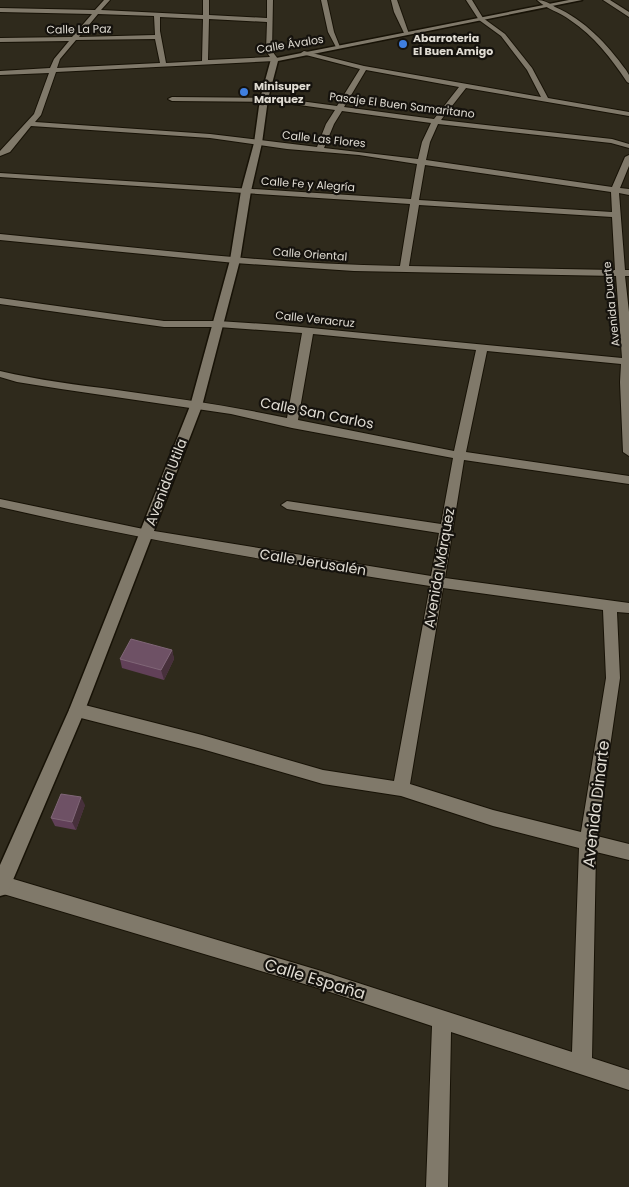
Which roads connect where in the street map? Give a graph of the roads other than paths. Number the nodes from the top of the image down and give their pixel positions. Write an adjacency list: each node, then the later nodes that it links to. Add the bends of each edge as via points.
1 (107, 0): 12 (street)
2 (206, 0): 15 (street)
3 (270, 0): 17 (street)
4 (324, 0): 22 (street, via 331,32)
5 (394, 0): 18 (street)
6 (469, 0): 16 (street)
7 (540, 0): 10 (street)
8 (579, 0): 10 (street, Calle Ávalos)
9 (606, 0): 14 (street)
10 (547, 6): 16 (street, Calle Ávalos); 30 (street, via 564,13 588,32 619,63)
11 (1, 7): 12 (street)
12 (96, 12): 13 (street); 20 (street)
13 (157, 15): 15 (street); 19 (street)
14 (629, 15)
15 (206, 17): 17 (street); 25 (street)
16 (482, 19): 18 (street, Calle Ávalos); 34 (street, via 502,35 530,69)
17 (270, 20): 24 (street, via 269,52)
18 (407, 33): 22 (street, Calle Ávalos)
19 (158, 37): 20 (street, Calle La Paz); 26 (street)
20 (74, 39): 21 (street, Calle La Paz); 28 (street, via 57,59)
21 (0, 40)
22 (338, 46): 23 (street, Calle Ávalos)
23 (304, 53): 24 (street, Calle Ávalos); 27 (street)
24 (275, 59): 25 (street, Calle Ávalos); 33 (street, Avenida Utila)
25 (205, 62): 26 (street, Calle Ávalos)
26 (163, 64): 28 (street, Calle Ávalos)
27 (364, 68): 31 (street); 35 (street)
28 (53, 70): 29 (street, Calle Ávalos); 38 (street, via 37,115)
29 (0, 73)
30 (629, 80)
31 (464, 86): 34 (street); 37 (street, via 442,110)
32 (172, 99): 33 (street, Pasaje El Buen Samaritano)
33 (264, 100): 35 (street, Pasaje El Buen Samaritano); 39 (street, Avenida Utila)
34 (546, 100): 36 (street)
35 (339, 109): 37 (street, Pasaje El Buen Samaritano); 41 (street)
36 (629, 114)
37 (436, 122): 40 (street, Pasaje El Buen Samaritano, via 564,134 612,140); 44 (street, via 428,134)
38 (30, 124): 39 (street, Calle Las Flores); 42 (street)
39 (258, 142): 41 (street, Calle Las Flores); 47 (street, Avenida Utila)
40 (629, 146)
41 (320, 149): 44 (street, Calle Las Flores)
42 (0, 154)
43 (629, 157): 46 (street, Avenida Duarte)
44 (420, 162): 46 (street, Calle Las Flores); 49 (street)
45 (0, 175): 47 (street, Calle Fe y Alegría)
46 (615, 188): 48 (street, Calle Las Flores); 50 (street, Avenida Duarte)
47 (246, 190): 49 (street, Calle Fe y Alegría); 52 (street, Avenida Utila)
48 (629, 192)
49 (413, 203): 50 (street, Calle Fe y Alegría); 53 (street)
50 (615, 215): 54 (street, Avenida Duarte)
51 (0, 237): 52 (street, Calle Oriental)
52 (235, 260): 53 (street, Calle Oriental); 56 (street, Avenida Utila)
53 (404, 270): 54 (street, Calle Oriental)
54 (624, 273): 59 (street, Avenida Duarte)
55 (0, 301): 56 (street, Calle Veracruz, via 164,324)
56 (218, 324): 57 (street, Calle Veracruz); 61 (street, Avenida Utila)
57 (308, 331): 58 (street, Calle Veracruz); 62 (street)
58 (482, 348): 59 (street, Calle Veracruz); 64 (street, Avenida Márquez)
59 (628, 362): 63 (street, Avenida Duarte, via 625,382)
60 (0, 374): 61 (street, Calle San Carlos)
61 (196, 406): 62 (street, Calle San Carlos, via 231,410); 69 (street, Avenida Utila)
62 (292, 424): 64 (street, Calle San Carlos)
63 (629, 452)
64 (459, 456): 65 (street, Calle San Carlos); 68 (street, Avenida Márquez)
65 (629, 480)
66 (0, 503): 69 (street, Calle Jerusalén)
67 (287, 505): 68 (street)
68 (446, 529): 70 (street, Avenida Márquez)
69 (146, 534): 70 (street, Calle Jerusalén); 73 (street, Avenida Utila)
70 (437, 581): 71 (street, Calle Jerusalén); 74 (street, Avenida Márquez)
71 (610, 605): 72 (street, Calle Jerusalén); 75 (street, Avenida Dinarte, via 613,678)
72 (629, 608)
73 (77, 710): 74 (street, via 322,777); 77 (street, Avenida Utila)
74 (402, 789): 75 (street, via 493,818)
75 (588, 842): 76 (street); 79 (street, Avenida Dinarte)
76 (629, 852)
77 (1, 885): 78 (street, Calle España)
78 (442, 1018): 79 (street, Calle España); 81 (street)
79 (582, 1064): 80 (street, Calle España)
80 (629, 1080)
81 (437, 1187)

